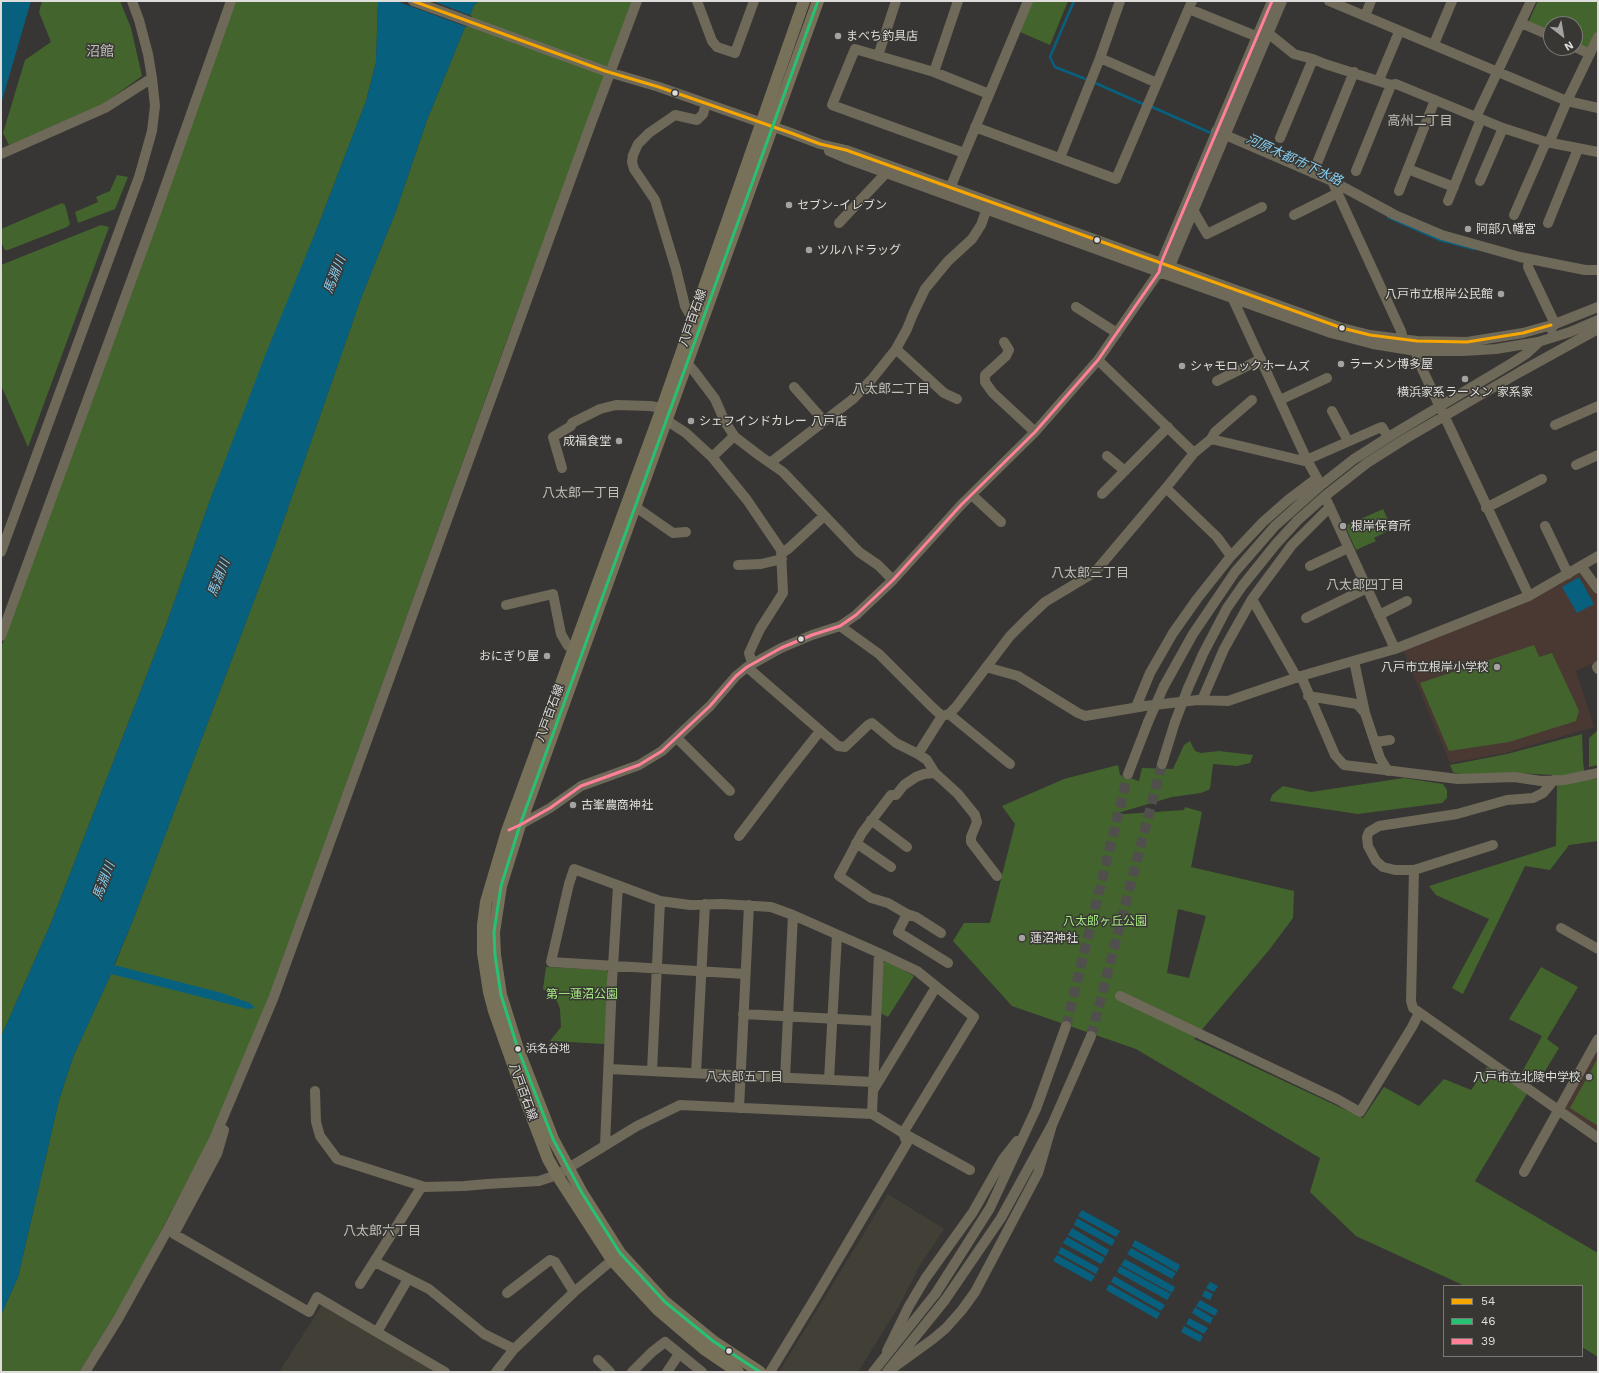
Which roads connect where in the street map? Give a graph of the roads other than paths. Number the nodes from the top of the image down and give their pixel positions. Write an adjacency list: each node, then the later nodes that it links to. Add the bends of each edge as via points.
1 (132, 1): 36 (street, via 141,27)
2 (231, 1): 155 (street)
3 (413, 1): 32 (street)
4 (637, 1): 32 (street)
5 (697, 1): 6 (street, via 712,41 717,47 735,53)
6 (754, 1)
7 (804, 1): 46 (main road, 八戸百石線)
8 (818, 1): 47 (main road, 八戸百石線)
9 (896, 1): 29 (street)
10 (958, 1): 33 (street)
11 (1028, 1): 40 (street)
12 (1120, 1): 30 (street)
13 (1272, 1): 25 (street)
14 (1282, 1): 25 (street)
15 (1329, 1): 20 (street)
16 (1371, 1): 20 (street)
17 (1452, 1): 26 (street)
18 (1531, 1): 21 (street)
19 (1190, 5): 25 (street); 38 (street)
20 (1365, 16): 22 (street)
21 (1520, 23): 23 (street); 35 (street)
22 (1399, 32): 26 (street); 37 (street)
23 (1543, 33)
24 (1598, 37): 28 (street)
25 (1263, 38): 31 (street, via 1273,37 1294,54); 51 (street)
26 (1434, 44): 35 (street)
27 (1583, 51): 28 (street)
28 (1590, 54): 42 (street)
29 (878, 56): 33 (street); 55 (street, via 855,50 832,105)
30 (1100, 58): 38 (street); 58 (street)
31 (1312, 59): 34 (street); 52 (street)
32 (608, 72): 43 (street, via 636,79); 224 (street, via 276,991)
33 (934, 72): 40 (street)
34 (1354, 72): 37 (street); 62 (street)
35 (1498, 72): 42 (street); 45 (street)
36 (152, 78): 57 (street, via 105,108); 137 (street, via 154,106 147,153)
37 (1378, 80): 39 (street)
38 (1157, 83): 58 (street, via 1116,179)
39 (1391, 85): 41 (street, via 1396,84); 60 (street)
40 (989, 94): 48 (street)
41 (1436, 100): 45 (street); 59 (street)
42 (1567, 101): 44 (street); 53 (street)
43 (706, 104): 46 (street); 83 (street, via 703,114 697,120 675,115 649,133 638,144 632,162 655,200 685,306 688,313)
44 (1598, 108)
45 (1478, 118): 49 (street); 65 (street)
46 (761, 122): 47 (street); 83 (main road, 八戸百石線)
47 (773, 126): 50 (street); 95 (main road, 八戸百石線)
48 (976, 127): 55 (street); 58 (street)
49 (1503, 128): 53 (street); 64 (street)
50 (792, 133): 61 (street, via 845,158); 66 (street, via 820,144 846,150)
51 (1221, 133): 62 (street); 72 (street); 78 (street)
52 (1280, 138)
53 (1547, 142): 54 (street); 74 (street)
54 (1578, 149): 56 (street); 76 (street)
55 (964, 152): 66 (street)
56 (1598, 152)
57 (1, 154)
58 (1060, 158)
59 (1408, 169): 65 (street); 67 (street)
60 (1356, 171)
61 (886, 173): 66 (street); 75 (street)
62 (1313, 173): 63 (street)
63 (1332, 181): 68 (street); 77 (street, via 1395,215 1442,235)
64 (1480, 181)
65 (1454, 187): 69 (street)
66 (949, 191): 70 (street)
67 (1399, 191)
68 (1338, 193): 73 (street); 88 (street)
69 (1448, 201)
70 (988, 206): 78 (street); 92 (street, via 972,239 948,261 925,289)
71 (1262, 207): 72 (street, via 1207,234)
72 (1193, 210): 78 (street)
73 (1294, 215)
74 (1514, 215)
75 (839, 223)
76 (1548, 223)
77 (1529, 259): 79 (street, via 1585,270); 85 (street, via 1528,266)
78 (1163, 267): 80 (street); 87 (street); 88 (street, via 1342,328)
79 (1598, 270)
80 (1232, 297): 91 (street, via 1331,333 1373,344); 93 (street)
81 (1076, 307): 87 (street)
82 (1598, 307): 85 (street)
83 (694, 316): 102 (main road, 八戸百石線)
84 (1598, 320): 90 (street)
85 (1555, 324): 90 (street); 91 (street, via 1523,334 1492,339)
86 (1598, 328): 105 (street)
87 (1117, 334): 94 (street)
88 (1403, 339): 91 (street)
89 (1004, 342): 110 (street, via 1009,350 986,375 985,382 993,393)
90 (1538, 342): 91 (street, via 1463,352); 105 (street, via 1526,354)
91 (1417, 346): 105 (street, via 1417,358)
92 (896, 349): 99 (street, via 944,393); 107 (street, via 872,380)
93 (1260, 359): 97 (street); 101 (street)
94 (1098, 360): 109 (street); 110 (street)
95 (687, 363): 106 (main road, 八戸百石線); 111 (street, via 715,399)
96 (1327, 378): 101 (street)
97 (1217, 381)
98 (794, 387): 107 (street)
99 (957, 399)
100 (1252, 400): 113 (street, via 1215,432)
101 (1280, 400): 119 (street)
102 (662, 408): 122 (street, via 616,405 600,409 572,423 552,437); 156 (main road, 八戸百石線)
103 (1597, 409): 108 (street)
104 (1332, 411): 114 (street)
105 (1441, 411): 112 (street); 128 (street); 131 (street)
106 (666, 420): 118 (street, via 686,433); 130 (main road, 八戸百石線)
107 (824, 422): 120 (street)
108 (1555, 425)
109 (1168, 427): 115 (street); 123 (street)
110 (1035, 432): 127 (street)
111 (735, 437): 118 (street); 120 (street)
112 (1388, 437): 114 (street, via 1382,427); 177 (street, bridge, via 1321,485 1275,526 1235,572 1192,634 1164,686)
113 (1211, 439): 115 (street); 119 (street)
114 (1348, 441): 119 (street)
115 (1194, 453): 125 (street)
116 (1598, 455): 121 (street)
117 (1107, 456): 123 (street)
118 (712, 457): 138 (street, via 747,500 781,550)
119 (1307, 460): 139 (street, via 1317,478 1288,500)
120 (770, 463): 132 (street, via 796,484)
121 (1576, 465)
122 (562, 468)
123 (1125, 471): 126 (street)
124 (1542, 480): 131 (street)
125 (1166, 488): 139 (street, via 1217,537); 160 (street, via 1095,572 1045,602 1010,636)
126 (1102, 494)
127 (972, 495): 133 (street); 145 (street)
128 (1325, 496): 129 (street); 173 (street, bridge, via 1276,544 1227,608 1188,688)
129 (1330, 507): 136 (street); 149 (street, via 1292,545)
130 (634, 508): 135 (street, via 673,533); 181 (main road, 八戸百石線)
131 (1486, 508): 148 (street)
132 (824, 516): 138 (street); 145 (street, via 859,552 878,565)
133 (1001, 522)
134 (1545, 526): 144 (street)
135 (686, 532)
136 (1348, 548): 142 (street); 146 (street)
137 (1, 552)
138 (782, 556): 141 (street, via 761,564); 159 (street, via 784,594 760,629 749,653)
139 (1231, 556): 164 (street, via 1173,632 1150,673)
140 (1598, 556): 143 (street)
141 (738, 565)
142 (1310, 566)
143 (1581, 566): 144 (street); 147 (street)
144 (1568, 574): 148 (street)
145 (892, 580): 154 (street, via 856,615)
146 (1367, 588): 152 (street); 153 (street)
147 (1598, 589)
148 (1529, 596): 157 (street)
149 (1252, 599): 161 (street); 163 (street, via 1224,649)
150 (1407, 601): 152 (street)
151 (506, 605): 156 (street, via 553,594 560,634 568,646)
152 (1379, 615): 157 (street)
153 (1306, 618)
154 (840, 626): 159 (street, via 781,648); 166 (street, via 879,654 932,707)
155 (1, 636)
156 (574, 648): 182 (main road, 八戸百石線)
157 (1395, 648): 158 (street)
158 (1354, 661): 161 (street); 165 (street)
159 (750, 665): 167 (street); 168 (street, via 736,676)
160 (986, 667): 164 (street, via 1018,676 1085,716); 166 (street, via 956,707)
161 (1299, 677): 162 (street); 163 (street, via 1228,701)
162 (1308, 696): 165 (street, via 1357,704); 174 (street, via 1335,755 1344,765)
163 (1202, 700): 164 (street)
164 (1136, 707)
165 (1365, 713): 170 (street)
166 (946, 715): 171 (street); 172 (street)
167 (820, 731): 171 (street, via 838,746 845,747 872,723 896,743); 183 (street)
168 (677, 738): 179 (street); 181 (street, via 639,765 581,786)
169 (1390, 740): 170 (street)
170 (1375, 742): 174 (street, via 1380,758)
171 (918, 754): 175 (street, via 927,760)
172 (1010, 764)
173 (1162, 764)
174 (1388, 770): 178 (street, via 1458,779 1514,777)
175 (935, 773): 180 (street, via 916,777 896,794 891,795); 189 (street, via 958,794 975,815 977,822 971,842)
176 (1598, 773): 178 (street)
177 (1128, 774)
178 (1554, 780): 188 (street, via 1543,793 1533,798 1507,800 1457,814 1379,826 1369,832 1368,846 1376,862 1394,870)
179 (730, 791)
180 (871, 820): 184 (street); 186 (street)
181 (520, 825): 182 (street); 233 (main road, 八戸百石線, via 501,886 494,932 495,955 501,995 516,1042 553,1139)
182 (507, 831): 236 (main road, 八戸百石線, via 486,902 482,953 494,1011 548,1159)
183 (739, 836)
184 (856, 843): 187 (street); 194 (street, via 839,876 871,898 888,903)
185 (1493, 845): 188 (street)
186 (907, 847)
187 (891, 867)
188 (1414, 870): 208 (street, via 1411,1001 1413,1008)
189 (997, 876)
190 (618, 886): 191 (street); 202 (street); 202 (street, via 574,869 551,962)
191 (660, 901): 192 (street); 203 (street)
192 (705, 904): 193 (street); 204 (street)
193 (749, 905): 195 (street, via 771,907); 205 (street)
194 (907, 914): 197 (street); 201 (street, via 898,932)
195 (793, 915): 198 (street); 210 (street)
196 (1561, 928): 199 (street)
197 (941, 933)
198 (837, 935): 200 (street); 211 (street)
199 (1598, 949)
200 (879, 952): 206 (street, via 917,971); 212 (street)
201 (948, 963)
202 (613, 967): 203 (street); 216 (street)
203 (657, 969): 204 (street); 217 (street)
204 (701, 971): 205 (street); 218 (street)
205 (745, 974): 209 (street)
206 (936, 986): 222 (street); 230 (street, via 974,1017)
207 (1120, 996): 208 (street, via 1360,1112)
208 (1419, 1013): 226 (street)
209 (744, 1014): 210 (street); 219 (street)
210 (788, 1017): 211 (street); 220 (street)
211 (832, 1019): 212 (street); 221 (street)
212 (876, 1021): 222 (street)
213 (1066, 1026): 229 (street)
214 (1091, 1036): 228 (street)
215 (1598, 1039): 226 (street)
216 (609, 1069): 217 (street); 232 (street)
217 (652, 1071): 218 (street)
218 (696, 1073): 219 (street)
219 (741, 1075): 220 (street); 225 (street)
220 (785, 1078): 221 (street)
221 (829, 1080): 222 (street)
222 (873, 1086): 227 (street)
223 (315, 1091): 237 (street, via 316,1122 320,1136 336,1159)
224 (231, 1098): 245 (street, via 216,1154 174,1234 309,1312 317,1297); 250 (street, via 214,1139 168,1229)
225 (739, 1108): 227 (street); 232 (street, via 680,1104)
226 (1560, 1111): 231 (street); 235 (street)
227 (872, 1114): 230 (street)
228 (1052, 1125): 246 (street, via 1038,1173 975,1292 946,1328); 261 (street, bridge, via 1001,1218 945,1300)
229 (1029, 1126): 244 (street, via 1003,1159 974,1212 924,1278); 260 (street, bridge, via 990,1208 936,1293)
230 (904, 1133): 234 (street); 259 (street, via 907,1143)
231 (1598, 1138)
232 (605, 1145): 233 (street)
233 (568, 1168): 236 (street); 238 (main road, 八戸百石線)
234 (970, 1170)
235 (1524, 1172)
236 (557, 1175): 237 (street, via 539,1181); 238 (main road, 八戸百石線)
237 (422, 1186): 239 (street)
238 (616, 1257): 242 (street); 257 (main road, 八戸百石線, via 658,1310 704,1349); 258 (main road, 八戸百石線, via 713,1341)
239 (374, 1262): 240 (street); 241 (street)
240 (408, 1279): 245 (street); 247 (street, via 429,1289 484,1334)
241 (360, 1284)
242 (574, 1292): 243 (street, via 555,1262 550,1260); 247 (street)
243 (507, 1293)
244 (904, 1316): 246 (street); 260 (street)
245 (377, 1332): 251 (street)
246 (933, 1339): 261 (street)
247 (514, 1349): 252 (street)
248 (679, 1354): 254 (street, via 665,1342); 255 (street); 256 (street)
249 (598, 1360): 253 (street)
250 (85, 1372)
251 (445, 1372)
252 (496, 1372)
253 (610, 1372)
254 (632, 1372)
255 (667, 1372)
256 (702, 1372)
257 (738, 1372)
258 (760, 1372)
259 (770, 1372)
260 (874, 1372)
261 (887, 1372)

